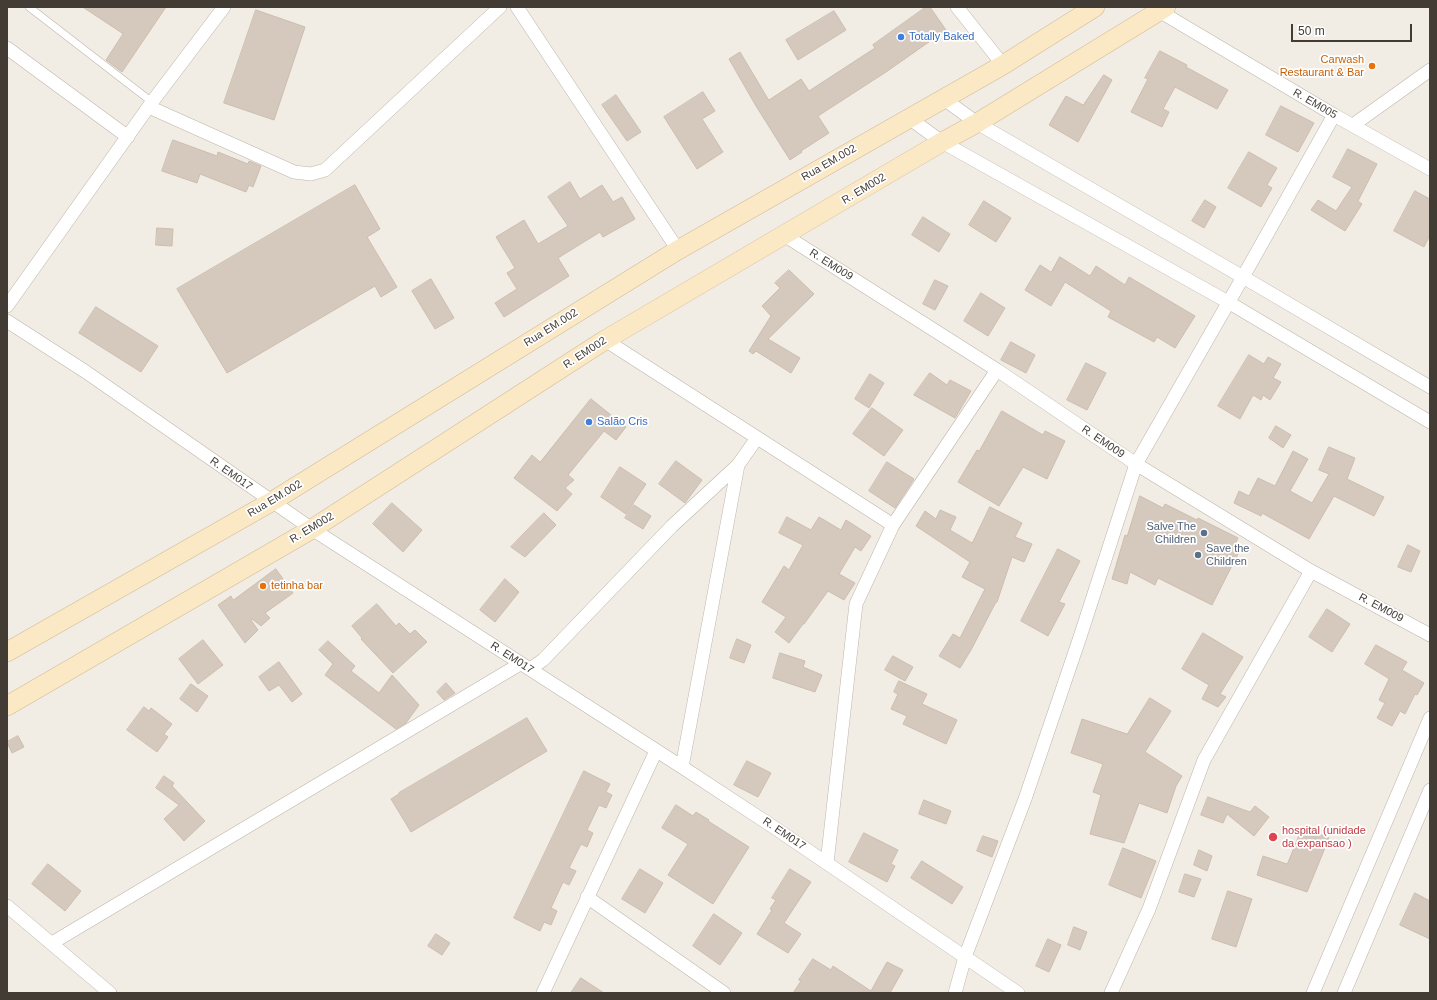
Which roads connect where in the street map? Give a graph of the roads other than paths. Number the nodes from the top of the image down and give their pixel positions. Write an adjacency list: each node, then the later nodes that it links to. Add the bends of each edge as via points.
1 (29, 7): 12 (lane)
2 (224, 7): 12 (street)
3 (500, 7): 12 (street, via 325,170 310,174 294,172)
4 (517, 7): 21 (street)
5 (957, 7): 9 (street)
6 (1096, 7): 9 (street, Rua EM.002)
7 (1163, 9): 13 (street, R. EM005); 15 (street, R. EM002)
8 (7, 48): 17 (street)
9 (1003, 65): 11 (street, Rua EM.002)
10 (1430, 70): 16 (street)
11 (944, 98): 14 (street, Rua EM.002); 15 (street)
12 (150, 104): 17 (street)
13 (1334, 115): 16 (street, R. EM005); 22 (street)
14 (909, 118): 18 (street); 21 (street, Rua EM.002)
15 (977, 123): 18 (street, R. EM002); 22 (street)
16 (1353, 125): 19 (street, R. EM005)
17 (128, 137): 24 (street)
18 (942, 142): 20 (street, R. EM002); 23 (street)
19 (1430, 169)
20 (784, 235): 26 (street, R. EM002); 27 (street, R. EM009)
21 (678, 250): 33 (street, Rua EM.002)
22 (1243, 277): 23 (street); 28 (street)
23 (1228, 302): 29 (street); 31 (street)
24 (7, 306)
25 (7, 321): 33 (street, R. EM017, via 86,372)
26 (605, 340): 30 (street); 35 (street, R. EM002)
27 (997, 370): 31 (street, R. EM009); 34 (street)
28 (1430, 387)
29 (1430, 422)
30 (757, 438): 32 (street); 34 (street)
31 (1136, 464): 36 (street, R. EM009); 49 (street, via 1025,799)
32 (738, 465): 39 (street, via 672,526 543,660); 43 (street)
33 (271, 502): 35 (street, R. EM017); 38 (street, Rua EM.002)
34 (893, 525): 45 (street, via 856,604)
35 (312, 529): 39 (street, R. EM017); 40 (street, R. EM002)
36 (1311, 571): 37 (street, R. EM009); 55 (street, via 1204,760 1149,909)
37 (1430, 635)
38 (7, 652)
39 (525, 666): 42 (street, R. EM017); 48 (street)
40 (7, 706)
41 (1430, 718): 56 (street)
42 (656, 751): 43 (street, R. EM017); 46 (street)
43 (682, 767): 45 (street, R. EM017)
44 (1430, 790): 57 (street)
45 (827, 863): 49 (street, R. EM017)
46 (588, 897): 51 (street); 52 (street)
47 (7, 906): 48 (street)
48 (52, 943): 50 (street)
49 (964, 958): 53 (street); 54 (street, R. EM017)
50 (110, 993)
51 (543, 993)
52 (724, 993)
53 (955, 993)
54 (1018, 993)
55 (1111, 993)
56 (1313, 993)
57 (1344, 993)

